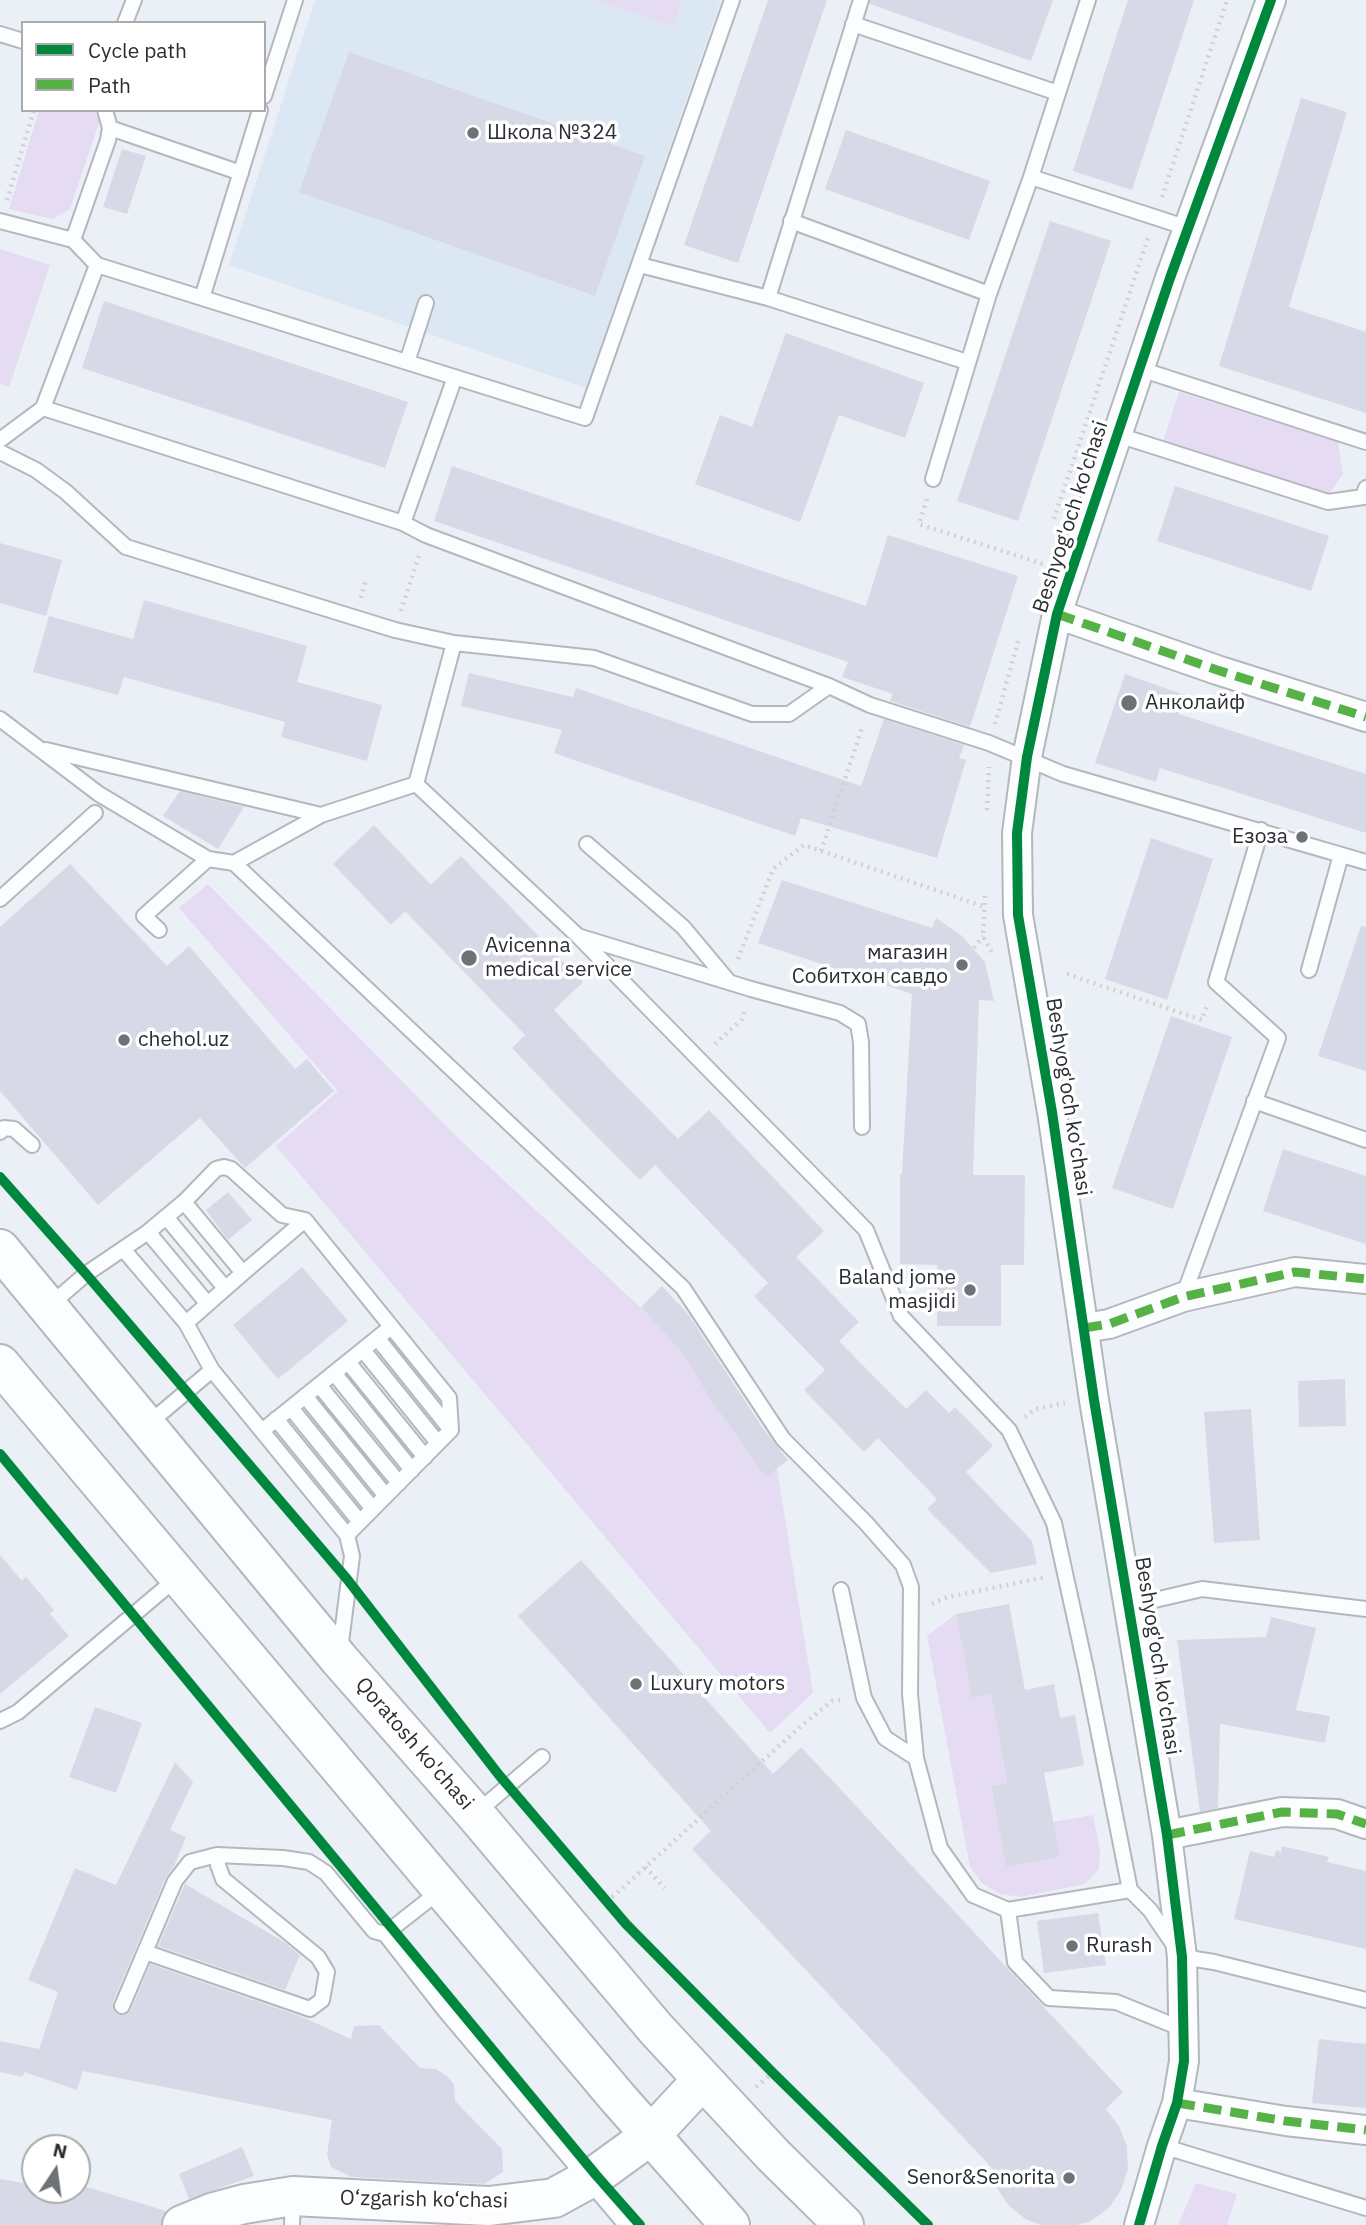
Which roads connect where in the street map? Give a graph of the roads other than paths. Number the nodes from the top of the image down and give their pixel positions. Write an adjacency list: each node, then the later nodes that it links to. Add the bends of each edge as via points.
1 (134, 0): 7 (lane)
2 (295, 0): 11 (lane)
3 (732, 0): 23 (lane)
4 (861, 0): 8 (lane)
5 (1088, 0): 12 (lane)
6 (1271, 0): 20 (street, Beshyog'och ko'chasi)
7 (126, 21)
8 (853, 24): 12 (lane); 19 (lane)
9 (0, 34): 10 (lane)
10 (21, 40)
11 (266, 90)
12 (1058, 93): 17 (lane)
13 (106, 112): 15 (lane)
14 (259, 112): 16 (lane)
15 (110, 128): 16 (lane); 21 (lane)
16 (241, 173): 25 (lane)
17 (1031, 177): 20 (lane); 24 (lane)
18 (0, 221): 21 (lane)
19 (791, 221): 24 (lane); 26 (lane)
20 (1188, 228): 30 (street, Beshyog'och ko'chasi)
21 (73, 240): 22 (lane)
22 (97, 265): 25 (lane); 32 (lane)
23 (640, 265): 26 (lane); 31 (lane, via 585,418)
24 (989, 294): 29 (lane)
25 (202, 298): 28 (lane)
26 (768, 298): 29 (lane)
27 (426, 303): 28 (lane)
28 (407, 362): 31 (lane)
29 (967, 362): 37 (lane)
30 (1140, 369): 33 (street, Beshyog'och ko'chasi); 35 (lane)
31 (455, 377): 39 (lane)
32 (43, 408): 34 (lane); 39 (lane)
33 (1118, 435): 38 (lane, via 1328,502 1363,497); 40 (street, Beshyog'och ko'chasi)
34 (0, 440)
35 (1366, 442)
36 (0, 452): 41 (lane, via 66,492 126,547 395,630)
37 (933, 479)
38 (1366, 488)
39 (403, 523): 42 (lane)
40 (1057, 614): 43 (street); 46 (street, Beshyog'och ko'chasi)
41 (454, 643): 42 (lane, via 594,658 752,715 789,714); 47 (lane)
42 (829, 686): 46 (lane, via 870,705)
43 (1366, 717)
44 (0, 719): 45 (lane)
45 (42, 749): 49 (lane); 53 (lane, via 99,793)
46 (1027, 757): 50 (lane, via 1063,774); 80 (street, Beshyog'och ko'chasi, via 1017,833 1018,915)
47 (416, 784): 49 (lane); 58 (lane)
48 (95, 813): 56 (lane)
49 (321, 815): 55 (lane)
50 (1261, 830): 52 (lane); 61 (lane, via 1216,982 1278,1038)
51 (587, 844): 60 (lane, via 683,927)
52 (1341, 855): 54 (lane); 59 (lane)
53 (208, 859): 55 (lane); 57 (lane, via 144,916)
54 (1366, 862)
55 (234, 863): 109 (lane, via 683,1288 783,1439 903,1565 911,1587 910,1694)
56 (0, 899)
57 (159, 930)
58 (579, 937): 60 (lane); 115 (lane, via 866,1230 901,1316 1009,1430 1054,1523)
59 (1309, 970)
60 (729, 982): 62 (lane, via 839,1013 858,1024)
61 (1254, 1101): 64 (lane); 75 (lane)
62 (862, 1127)
63 (0, 1132): 65 (lane, via 14,1129)
64 (1366, 1140)
65 (32, 1145)
66 (184, 1202): 67 (lane); 68 (lane, via 216,1169 224,1167 282,1215); 72 (lane)
67 (166, 1217): 69 (lane); 74 (lane)
68 (304, 1220): 72 (lane); 79 (lane)
69 (148, 1232): 71 (lane); 76 (lane)
70 (0, 1249): 77 (main road, Qoratosh ko'chasi)
71 (123, 1249): 77 (lane); 78 (lane)
72 (243, 1273): 74 (lane)
73 (1366, 1279): 75 (street, via 1295,1272)
74 (225, 1288): 76 (lane)
75 (1183, 1297): 80 (street, via 1109,1324)
76 (207, 1303): 78 (lane)
77 (48, 1307): 91 (main road, Qoratosh ko'chasi)
78 (186, 1323): 85 (lane)
79 (391, 1327): 81 (lane); 92 (lane, via 449,1398)
80 (1084, 1328): 104 (street, Beshyog'och ko'chasi)
81 (378, 1339): 82 (lane); 92 (lane)
82 (363, 1350): 83 (lane); 94 (lane)
83 (348, 1362): 86 (lane); 95 (lane)
84 (0, 1364): 102 (main road)
85 (212, 1370): 91 (lane); 93 (lane)
86 (334, 1373): 87 (lane); 96 (lane)
87 (319, 1385): 88 (lane); 97 (lane)
88 (305, 1396): 89 (lane); 98 (lane)
89 (291, 1408): 90 (lane); 99 (lane)
90 (276, 1419): 93 (lane); 100 (lane)
91 (146, 1426): 106 (main road, Qoratosh ko'chasi)
92 (451, 1430): 94 (lane)
93 (262, 1431): 101 (lane)
94 (438, 1443): 95 (lane)
95 (425, 1457): 96 (lane)
96 (412, 1470): 97 (lane)
97 (399, 1483): 98 (lane)
98 (386, 1496): 99 (lane)
99 (373, 1509): 100 (lane)
100 (360, 1522): 101 (lane)
101 (348, 1535): 106 (lane, via 352,1556)
102 (178, 1577): 107 (lane, via 18,1712); 114 (main road)
103 (841, 1590): 109 (lane, via 864,1698 886,1738)
104 (1129, 1606): 105 (lane, via 1202,1589); 112 (street, Beshyog'och ko'chasi)
105 (1366, 1609)
106 (339, 1659): 110 (main road, Qoratosh ko'chasi)
107 (0, 1721)
108 (542, 1757): 110 (lane)
109 (916, 1758): 116 (lane, via 940,1848 973,1895)
110 (475, 1814): 123 (main road, Qoratosh ko'chasi)
111 (1366, 1824): 112 (street, via 1337,1814 1282,1812)
112 (1167, 1835): 119 (street, Beshyog'och ko'chasi)
113 (217, 1855): 117 (lane, via 309,1863 326,1873 374,1931); 118 (lane, via 190,1862 175,1881); 118 (lane, via 223,1879 318,1957 327,1972 322,2000 310,2009)
114 (442, 1889): 117 (lane); 126 (main road)
115 (1130, 1890): 116 (lane); 119 (lane, via 1150,1910)
116 (1008, 1910): 122 (lane, via 1015,1962 1049,1998 1116,2002)
117 (385, 1934): 128 (lane)
118 (145, 1952): 121 (lane)
119 (1182, 1957): 120 (lane); 122 (street, Beshyog'och ko'chasi)
120 (1366, 2000)
121 (122, 2006)
122 (1185, 2030): 124 (street, Beshyog'och ko'chasi)
123 (702, 2080): 126 (main road, O‘zgarish ko‘chasi); 135 (main road, Qoratosh ko'chasi)
124 (1177, 2104): 125 (street); 127 (street, Beshyog'och ko'chasi)
125 (1366, 2130)
126 (651, 2135): 128 (main road, O‘zgarish ko‘chasi); 134 (main road)
127 (1162, 2146): 129 (lane); 136 (street, Beshyog'och ko'chasi)
128 (589, 2180): 131 (main road, O‘zgarish ko‘chasi, via 554,2198); 133 (lane)
129 (1366, 2208)
130 (292, 2211): 131 (main road, O‘zgarish ko‘chasi); 132 (main road, O‘zgarish ko‘chasi, via 214,2212)
131 (488, 2215)
132 (182, 2225)
133 (626, 2225)
134 (730, 2225)
135 (844, 2225)
136 (1139, 2225)

